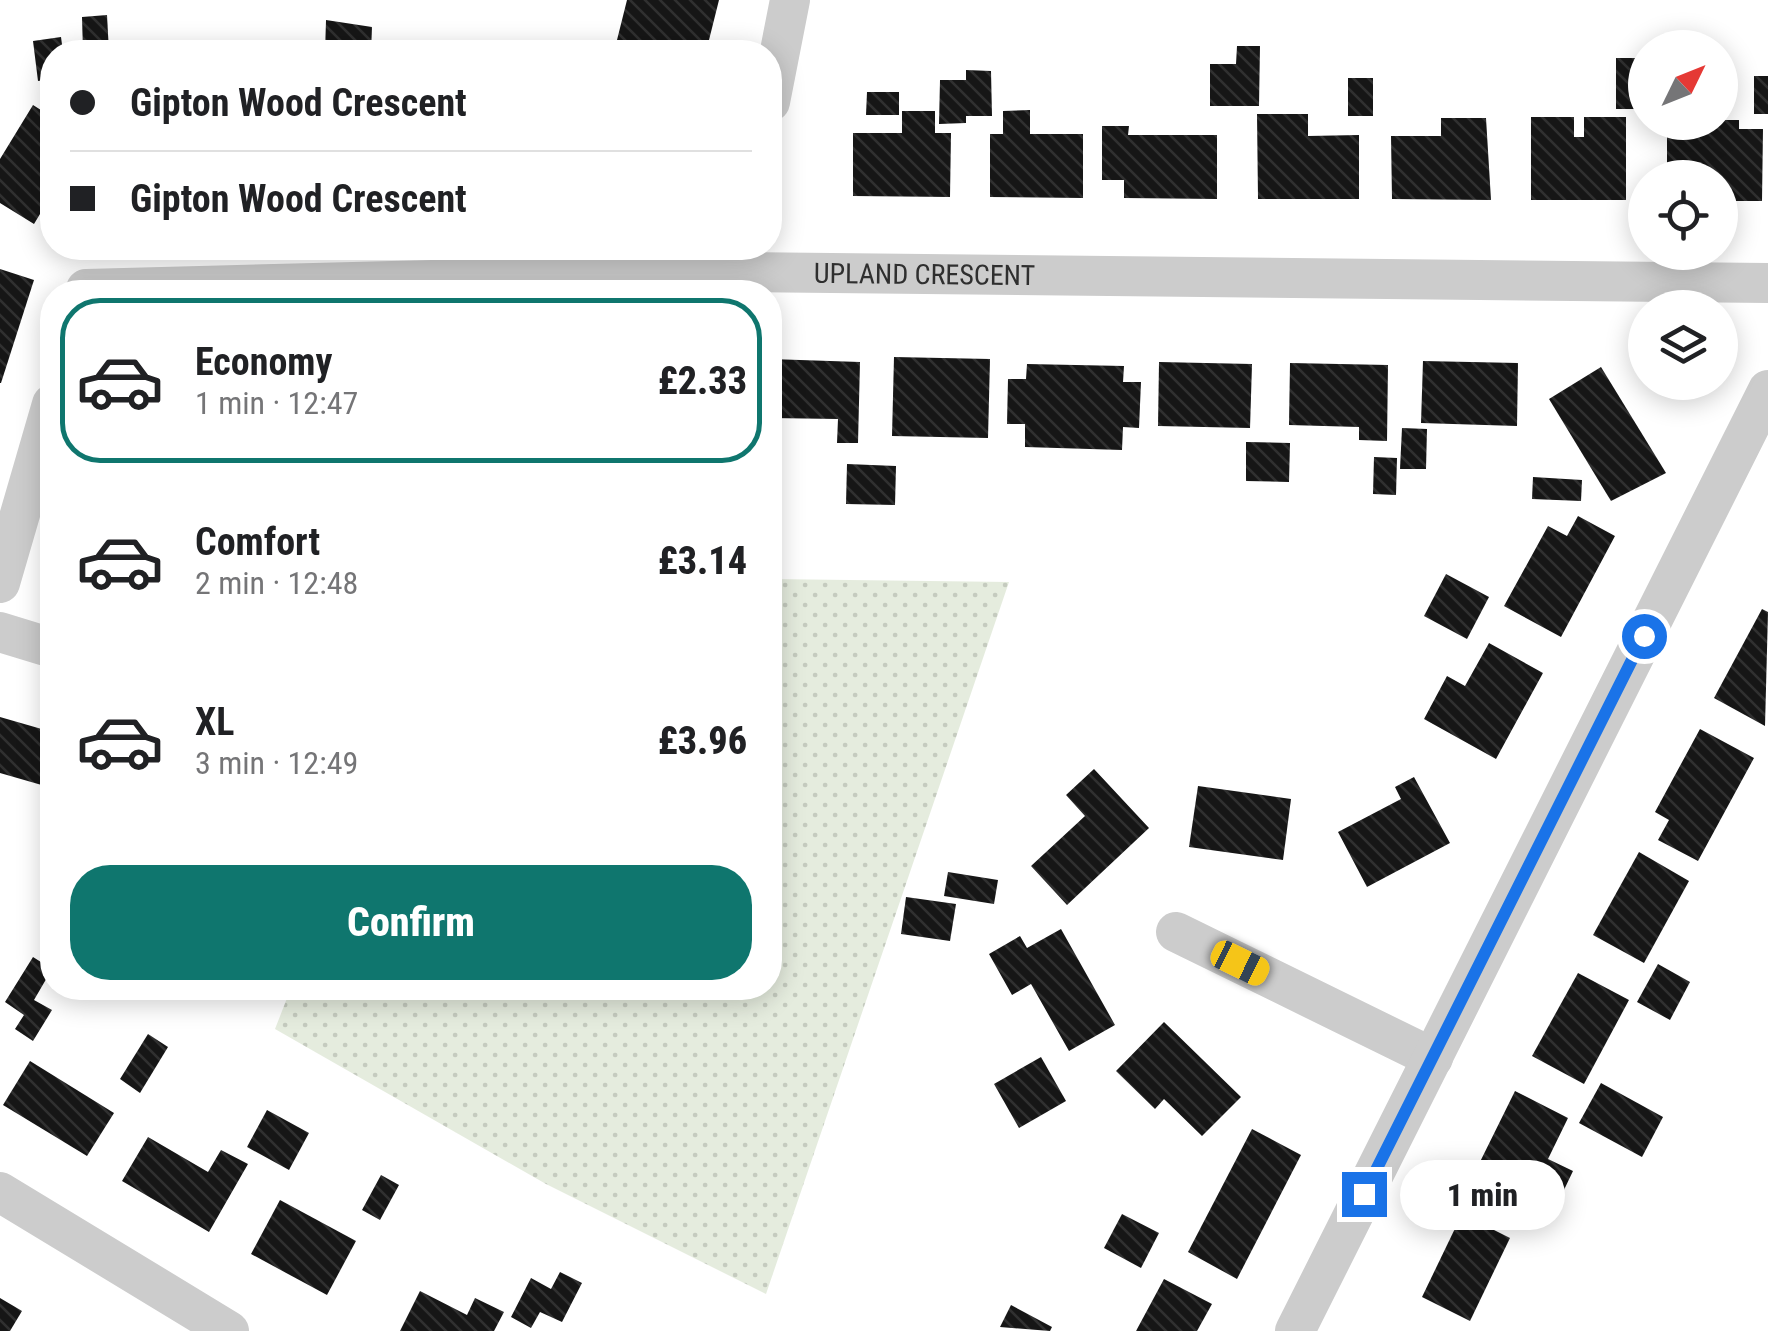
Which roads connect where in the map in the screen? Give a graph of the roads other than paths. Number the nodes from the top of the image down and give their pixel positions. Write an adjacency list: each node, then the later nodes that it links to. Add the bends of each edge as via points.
1 (790, 0): 2 (street)
2 (782, 41)
3 (739, 260): 4 (street, UPLAND CRESCENT); 5 (street, UPLAND CRESCENT)
4 (289, 280)
5 (1768, 283)
6 (1768, 390): 12 (street)
7 (40, 445): 8 (street)
8 (0, 583)
9 (0, 632): 10 (street)
10 (40, 644)
11 (1176, 932): 12 (street)
12 (1432, 1058): 15 (street)
13 (0, 1192): 14 (street)
14 (230, 1331)
15 (1296, 1331)

